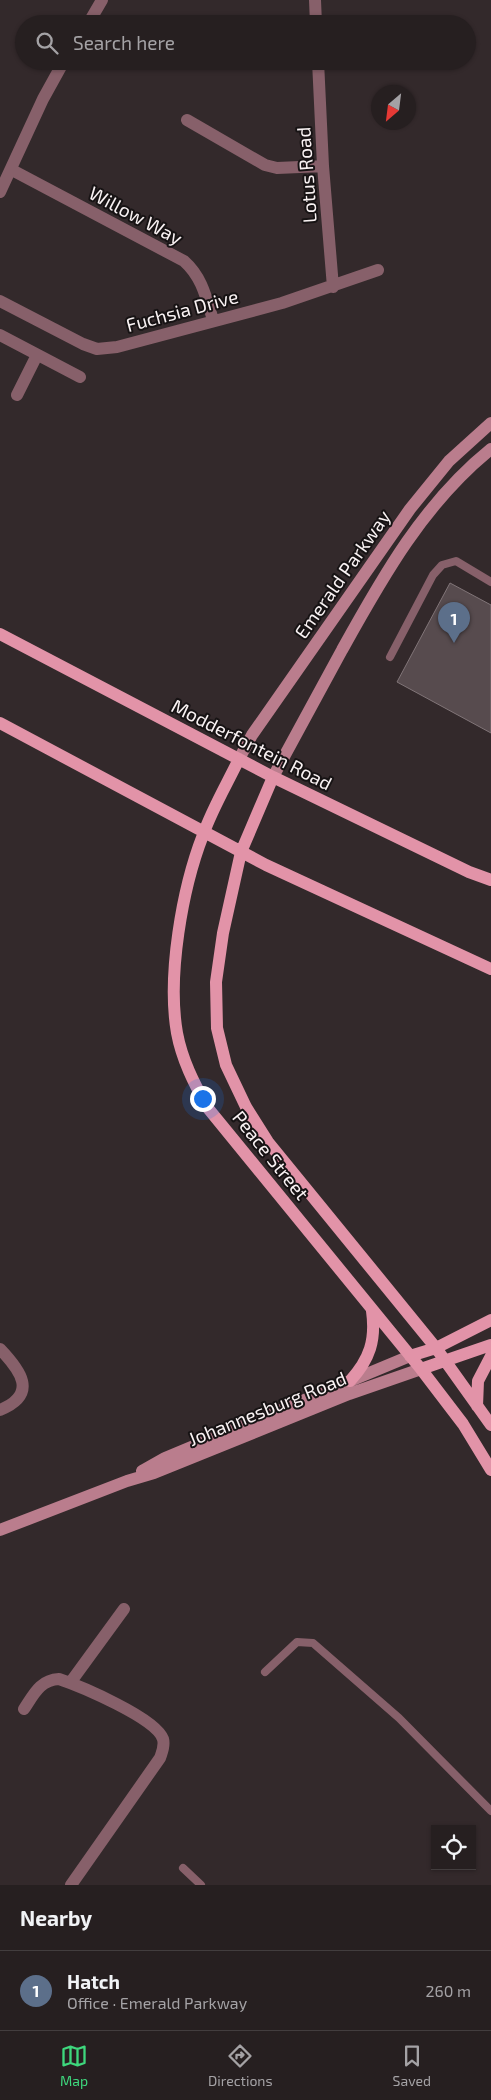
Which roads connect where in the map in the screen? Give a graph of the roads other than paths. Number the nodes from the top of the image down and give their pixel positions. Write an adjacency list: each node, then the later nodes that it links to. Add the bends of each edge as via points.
1 (102, 0): 3 (street)
2 (315, 0): 4 (street)
3 (93, 15)
4 (316, 15)
5 (59, 70): 9 (street, via 43,98)
6 (318, 70): 8 (street, Lotus Road)
7 (187, 120): 8 (street, via 264,165 285,168)
8 (323, 166): 12 (street, Lotus Road)
9 (12, 170): 10 (street); 14 (street, Willow Way, via 184,261 202,282)
10 (0, 192)
11 (378, 270): 12 (street, Fuchsia Drive)
12 (333, 287): 14 (street, Fuchsia Drive)
13 (0, 301): 14 (street, Fuchsia Drive, via 64,336 98,349)
14 (213, 320)
15 (0, 335): 16 (street)
16 (37, 354): 17 (street); 18 (street)
17 (80, 377)
18 (16, 394)
19 (491, 423): 25 (street, Emerald Parkway, via 449,462 410,509 252,735)
20 (491, 449): 26 (street, Emerald Parkway, via 447,489 394,559)
21 (491, 582): 23 (lane, via 456,561 442,565)
22 (0, 634): 25 (main road, Modderfontein Road)
23 (390, 657)
24 (0, 723): 27 (main road)
25 (239, 759): 26 (main road, Modderfontein Road); 27 (main road, Peace Street)
26 (273, 777): 28 (main road, Peace Street); 29 (main road, Modderfontein Road)
27 (203, 833): 28 (main road); 31 (main road, Peace Street, via 179,933 174,996 177,1034 188,1072 207,1107)
28 (241, 852): 30 (main road); 34 (main road, Peace Street, via 216,982 217,1028 226,1065 246,1107 268,1142)
29 (491, 880)
30 (491, 969)
31 (372, 1309): 36 (main road, Peace Street); 40 (main road, via 373,1345 362,1368)
32 (491, 1320): 34 (main road)
33 (491, 1345): 38 (main road)
34 (436, 1348): 36 (main road); 38 (main road)
35 (0, 1349): 42 (street, via 18,1369 22,1388 10,1406)
36 (410, 1356): 39 (main road, Peace Street); 40 (street, Johannesburg Road)
37 (491, 1356): 41 (main road, via 478,1381)
38 (445, 1362): 39 (main road); 41 (main road)
39 (421, 1369): 44 (main road, Peace Street, via 463,1424); 45 (street, Johannesburg Road, via 349,1394 154,1474)
40 (350, 1381): 45 (street, Johannesburg Road, via 165,1458)
41 (478, 1406): 43 (main road)
42 (0, 1410)
43 (491, 1425)
44 (491, 1470)
45 (127, 1481): 46 (street, Johannesburg Road)
46 (0, 1530)
47 (124, 1608): 49 (street)
48 (265, 1672): 51 (lane, via 297,1642 313,1643 400,1718)
49 (70, 1683): 50 (street, via 48,1680); 53 (street, via 138,1716 157,1730 164,1747 160,1758)
50 (24, 1709)
51 (491, 1811)
52 (183, 1868): 54 (lane)
53 (71, 1885)
54 (201, 1885)

